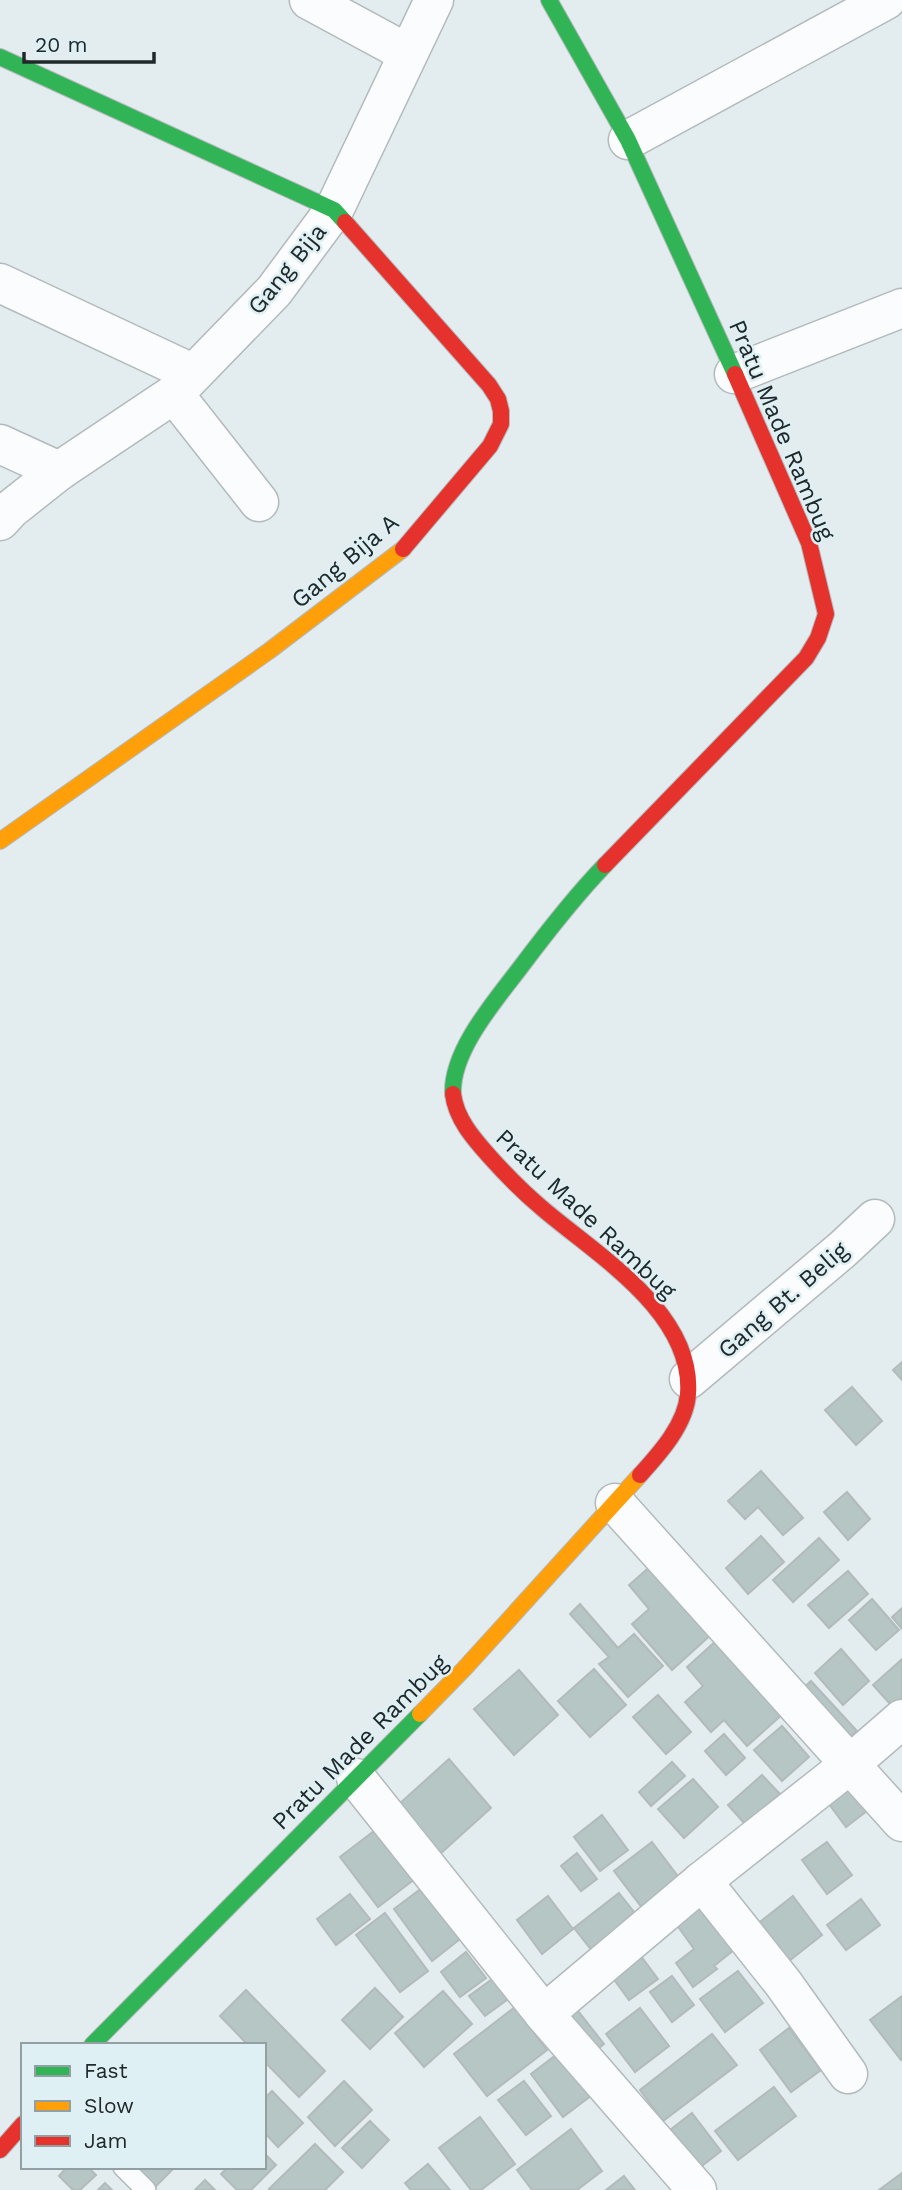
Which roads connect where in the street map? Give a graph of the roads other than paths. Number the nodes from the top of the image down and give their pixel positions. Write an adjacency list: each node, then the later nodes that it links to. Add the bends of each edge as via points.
1 (309, 0): 5 (street)
2 (434, 0): 5 (street, Gang Bija)
3 (549, 0): 7 (street, Pratu Made Rambug)
4 (886, 0): 7 (street)
5 (407, 53): 8 (street, Gang Bija)
6 (0, 57): 8 (street)
7 (628, 140): 11 (street, Pratu Made Rambug)
8 (334, 210): 12 (street, Gang Bija, via 274,291); 17 (street, Gang Bija A, via 489,385 498,399 501,424 489,446 401,551 269,651)
9 (0, 283): 12 (street)
10 (902, 307): 11 (street)
11 (734, 374): 19 (street, Pratu Made Rambug, via 809,543 826,614 818,638 806,658 564,909 499,995 464,1051 452,1095 471,1135 499,1168 642,1291 674,1331)
12 (183, 384): 14 (street, Gang Bija); 15 (street)
13 (0, 444): 14 (street)
14 (58, 471): 16 (street, Gang Bija)
15 (259, 502)
16 (0, 521)
17 (0, 841)
18 (875, 1219): 19 (street, Gang Bt. Belig)
19 (689, 1379): 20 (street, Pratu Made Rambug, via 688,1395 673,1432)
20 (615, 1503): 22 (street); 23 (street, Pratu Made Rambug, via 464,1670)
21 (902, 1719): 22 (street)
22 (849, 1765): 24 (street); 25 (street)
23 (356, 1778): 26 (street); 27 (street, Pratu Made Rambug)
24 (902, 1822)
25 (702, 1881): 26 (street); 28 (street)
26 (544, 2014): 33 (street)
27 (94, 2043)
28 (848, 2074)
29 (21, 2126): 30 (street)
30 (0, 2150)
31 (125, 2169): 32 (lane)
32 (146, 2190)
33 (696, 2190)

